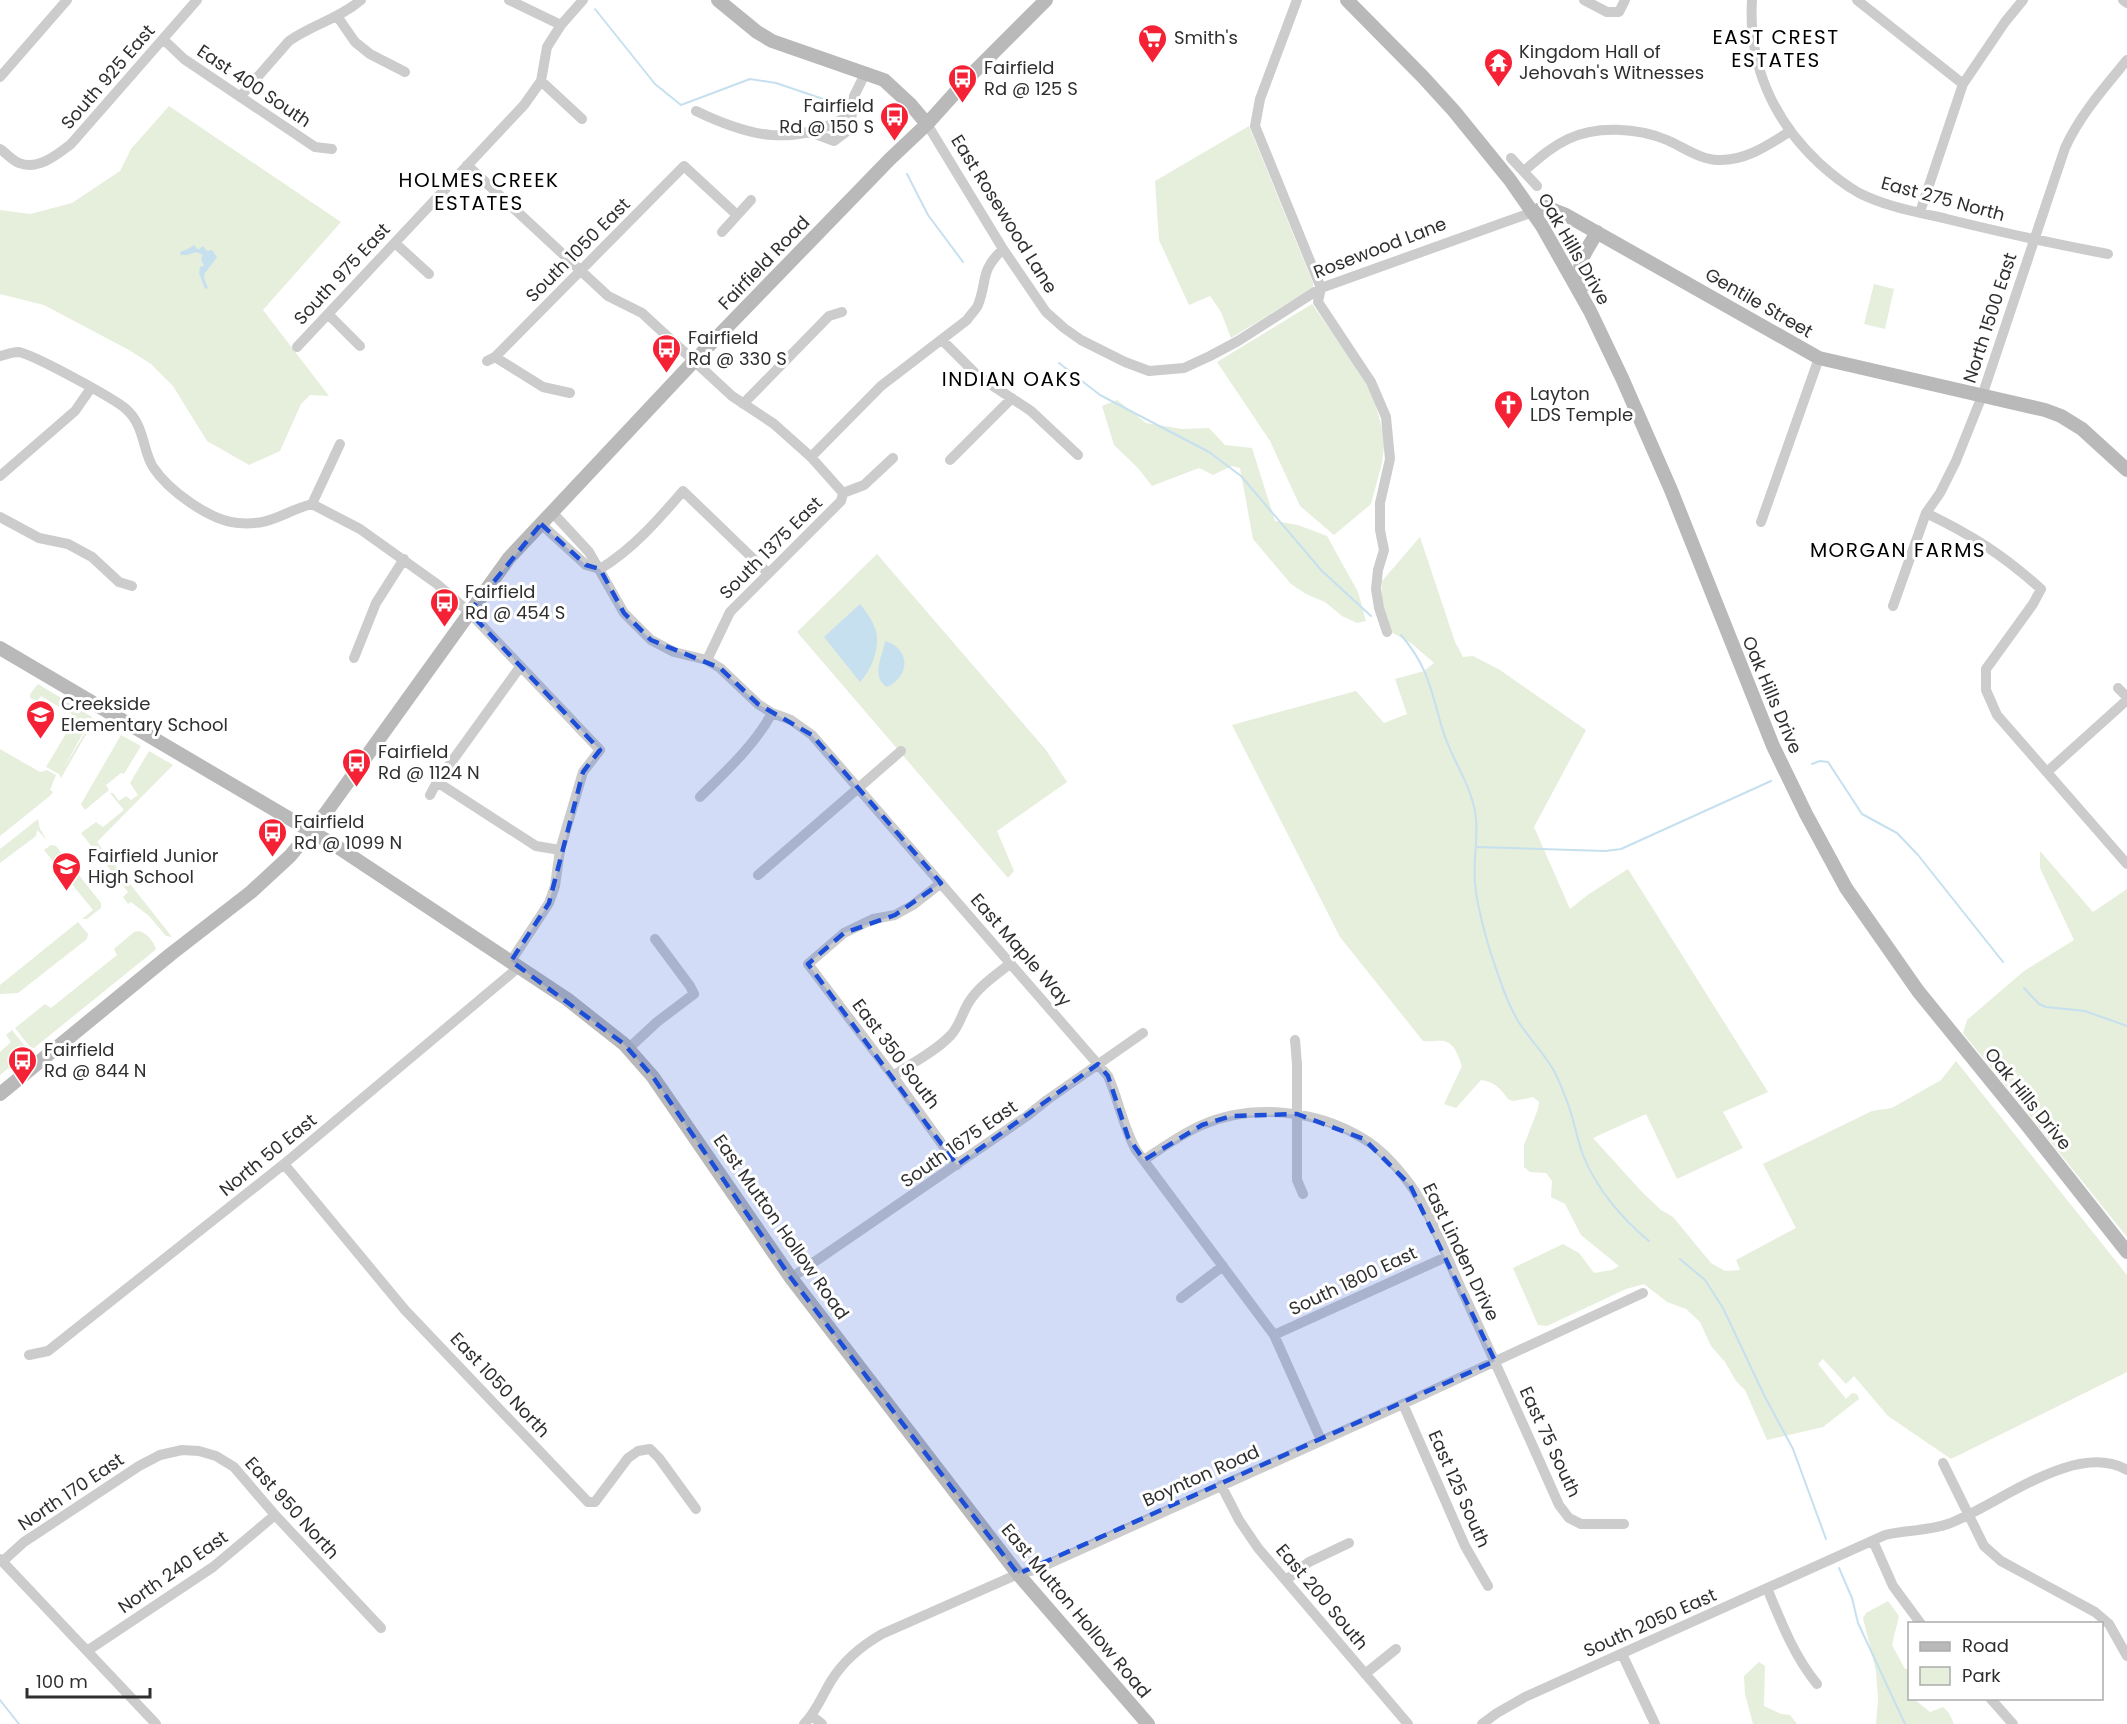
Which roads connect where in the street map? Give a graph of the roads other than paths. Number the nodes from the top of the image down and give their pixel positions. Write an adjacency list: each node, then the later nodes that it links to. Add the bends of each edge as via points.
1 (67, 0): 23 (street)
2 (197, 0): 19 (street, South 925 East)
3 (361, 0): 17 (street)
4 (509, 0): 18 (street)
5 (583, 0): 18 (street, South 975 East)
6 (718, 0): 22 (street, via 772,41)
7 (1046, 0): 29 (street, Fairfield Road)
8 (1297, 0): 49 (street, via 1260,99 1255,126)
9 (1347, 0): 38 (street, Oak Hills Drive, via 1454,111)
10 (1584, 0): 11 (street, via 1607,12 1618,12)
11 (1624, 0)
12 (1752, 0): 30 (street, East 275 North, via 1753,43 1759,70)
13 (1857, 0): 25 (street)
14 (2023, 0): 25 (street)
15 (2123, 0): 16 (street)
16 (2127, 3)
17 (336, 16): 21 (street, via 355,42); 26 (street, via 298,34)
18 (561, 25): 24 (street, South 975 East, via 547,47)
19 (163, 39): 26 (street, East 400 South, via 184,59); 31 (street, South 925 East, via 71,144 55,157 36,165 20,163)
20 (2127, 60): 43 (street, North 1500 East, via 2073,130)
21 (405, 72)
22 (865, 74): 27 (street, via 854,96 851,115 830,127 810,132 783,137 748,132); 29 (street, via 884,80)
23 (0, 77)
24 (541, 81): 28 (street); 34 (street, South 975 East, via 524,105)
25 (1963, 84): 39 (street)
26 (240, 97): 32 (street, East 400 South, via 315,147)
27 (696, 111)
28 (582, 119)
29 (927, 124): 45 (street, East Rosewood Lane); 58 (street, Fairfield Road)
30 (1789, 132): 35 (street, via 1759,152 1717,160 1642,132 1594,132 1570,138); 39 (street, East 275 North, via 1831,174 1858,192)
31 (0, 149)
32 (332, 149)
33 (1511, 158): 35 (street)
34 (467, 165): 44 (street, South 975 East); 47 (street)
35 (1524, 171): 36 (street)
36 (1537, 186)
37 (751, 201): 40 (street)
38 (1533, 212): 42 (street, Gentile Street, via 1546,207 1554,209); 49 (street, Rosewood Lane); 52 (street, Oak Hills Drive)
39 (1920, 212): 43 (street, East 275 North)
40 (737, 215): 41 (street); 47 (street, South 1050 East, via 684,166)
41 (722, 232)
42 (1597, 232): 52 (street, via 1578,270); 57 (street, Gentile Street)
43 (2034, 240): 46 (street, East 275 North); 62 (street, North 1500 East)
44 (395, 243): 48 (street); 51 (street, South 975 East)
45 (1003, 249): 53 (street, via 984,275 978,306); 59 (street, East Rosewood Lane, via 1046,312 1064,328 1090,345)
46 (2108, 254)
47 (581, 270): 58 (street, via 608,296 649,319); 61 (street, South 1050 East, via 491,359 543,387)
48 (429, 274)
49 (1321, 288): 59 (street, Rosewood Lane, via 1210,356 1184,368); 85 (street, via 1318,302 1371,382 1386,417 1390,459 1380,503 1384,550 1376,590)
50 (842, 312): 64 (street, via 829,316)
51 (328, 314): 54 (street, South 975 East); 55 (street)
52 (1603, 337): 118 (street, Oak Hills Drive, via 1671,490 1773,746 1846,888 1924,998)
53 (942, 340): 63 (street, via 978,376); 67 (street, via 881,386)
54 (297, 346)
55 (360, 346)
56 (0, 356): 60 (street, via 18,352 36,358)
57 (1819, 358): 62 (street, Gentile Street); 77 (street)
58 (694, 361): 64 (street); 74 (street, Fairfield Road)
59 (1149, 371)
60 (91, 388): 71 (street, via 75,411); 73 (street, via 126,409 142,434 152,466 204,513 237,523 261,523)
61 (570, 393)
62 (1982, 396): 70 (street, Gentile Street, via 2061,417 2082,429); 75 (street, North 1500 East, via 1956,461)
63 (1012, 398): 66 (street); 69 (street)
64 (743, 404): 67 (street, via 774,424)
65 (340, 444): 73 (street)
66 (1078, 455)
67 (811, 457): 72 (street)
68 (893, 458): 72 (street, via 864,485)
69 (950, 460)
70 (2127, 470)
71 (0, 476)
72 (843, 493): 81 (street, South 1375 East, via 841,501)
73 (312, 504): 79 (street, via 360,529)
74 (552, 512): 78 (street, Fairfield Road); 80 (street, East Maple Way, via 580,541)
75 (1926, 513): 83 (street, North 1500 East); 94 (street, via 1966,532 2041,589 1986,669 1986,690 1997,715)
76 (0, 517): 82 (street, via 39,538 68,544 92,557 118,582)
77 (1761, 522)
78 (541, 524): 80 (street, East Maple Way, via 586,565); 84 (street, Fairfield Road, via 509,558)
79 (404, 559): 84 (street); 87 (street, via 376,603)
80 (600, 570): 81 (street, via 633,545 683,491); 88 (street, East Maple Way, via 624,613 651,640 674,652)
81 (768, 573): 88 (street, South 1375 East, via 730,612)
82 (132, 586)
83 (1893, 606)
84 (469, 612): 89 (street); 99 (street, Fairfield Road)
85 (1387, 632)
86 (0, 648): 99 (street, East Mutton Hollow Road)
87 (354, 658)
88 (707, 660): 92 (street, East Maple Way)
89 (520, 667): 95 (street); 100 (street, North 50 East, via 600,750 583,772)
90 (2118, 688): 91 (street)
91 (2127, 699): 94 (street)
92 (772, 713): 96 (street, East Maple Way, via 791,720 812,735); 98 (street, via 746,751)
93 (901, 751): 96 (street)
94 (2047, 772): 101 (street)
95 (437, 782): 97 (street); 100 (street, via 536,846)
96 (857, 788): 102 (street); 103 (street, East Maple Way)
97 (430, 795)
98 (700, 797)
99 (311, 831): 106 (street, East Mutton Hollow Road); 112 (street, Fairfield Road, via 251,892)
100 (560, 850): 106 (street, North 50 East, via 549,903)
101 (2127, 864)
102 (758, 875)
103 (941, 883): 105 (street, East Maple Way); 111 (street, East 350 South, via 895,915 873,919 844,933 808,964)
104 (655, 939): 109 (street, via 694,994)
105 (1011, 963): 110 (street, East Maple Way); 111 (street, via 969,1002 950,1036)
106 (515, 964): 109 (street, East Mutton Hollow Road, via 567,999); 115 (street, North 50 East)
107 (1143, 1034): 110 (street, South 1675 East)
108 (1295, 1040): 113 (street)
109 (628, 1049): 121 (street, East Mutton Hollow Road, via 653,1077)
110 (1098, 1064): 114 (street, East Maple Way, via 1117,1096 1128,1137); 116 (street, South 1675 East)
111 (893, 1076): 116 (street, East 350 South)
112 (0, 1094)
113 (1297, 1114): 114 (street, East Linden Drive, via 1221,1119 1202,1125); 117 (street, via 1297,1180); 119 (street, East Linden Drive, via 1326,1121 1364,1139 1390,1161 1430,1218)
114 (1144, 1160): 120 (street, East Maple Way)
115 (284, 1164): 125 (street, North 50 East, via 48,1351); 133 (street, East 1050 North, via 405,1310 588,1502 595,1502 628,1458 651,1449)
116 (957, 1165): 121 (street, South 1675 East)
117 (1303, 1194)
118 (2127, 1252)
119 (1446, 1257): 124 (street, South 1800 East); 126 (street, East Linden Drive)
120 (1223, 1266): 123 (street); 124 (street, East Maple Way)
121 (791, 1278): 140 (street, East Mutton Hollow Road)
122 (1642, 1293): 126 (street, Boynton Road)
123 (1180, 1298)
124 (1274, 1335): 128 (street, East Maple Way)
125 (29, 1355)
126 (1495, 1361): 127 (street, Boynton Road); 136 (street, East 75 South, via 1558,1505 1569,1518 1581,1524)
127 (1403, 1404): 128 (street, Boynton Road); 142 (street, East 125 South, via 1465,1546)
128 (1321, 1440): 132 (street, Boynton Road)
129 (160, 1455): 135 (street, East 950 North, via 182,1450 216,1456 234,1467); 139 (street, North 170 East)
130 (1943, 1462): 134 (street)
131 (2126, 1466): 134 (street, South 2050 East, via 2085,1462 2064,1467)
132 (1221, 1485): 140 (street, Boynton Road, via 1035,1570); 141 (street, East 200 South, via 1258,1548)
133 (696, 1509)
134 (1968, 1514): 137 (street, South 2050 East, via 1948,1524 1900,1531); 149 (street, via 1984,1546 2001,1561 2095,1612 2109,1624)
135 (275, 1515): 145 (street, East 950 North); 147 (street, North 240 East, via 213,1567)
136 (1624, 1524)
137 (1873, 1541): 143 (street, South 2050 East); 144 (street, via 1893,1586)
138 (1350, 1543): 141 (street, via 1309,1562)
139 (2, 1560): 147 (street)
140 (1018, 1574): 153 (street, Boynton Road, via 863,1645 832,1679); 156 (street, East Mutton Hollow Road)
141 (1286, 1580): 150 (street, East 200 South)
142 (1488, 1586)
143 (1767, 1588): 148 (street, South 2050 East); 151 (street, via 1791,1645)
144 (1920, 1622)
145 (381, 1628)
146 (1396, 1649): 150 (street)
147 (87, 1651): 154 (street)
148 (1622, 1654): 158 (street, South 2050 East, via 1525,1698); 159 (street)
149 (2127, 1656)
150 (1365, 1674): 157 (street, East 200 South)
151 (1817, 1684)
152 (1992, 1700): 160 (street)
153 (808, 1720): 155 (street)
154 (156, 1724)
155 (822, 1724)
156 (1148, 1724)
157 (1408, 1724)
158 (1482, 1724)
159 (1655, 1724)
160 (2013, 1724)

